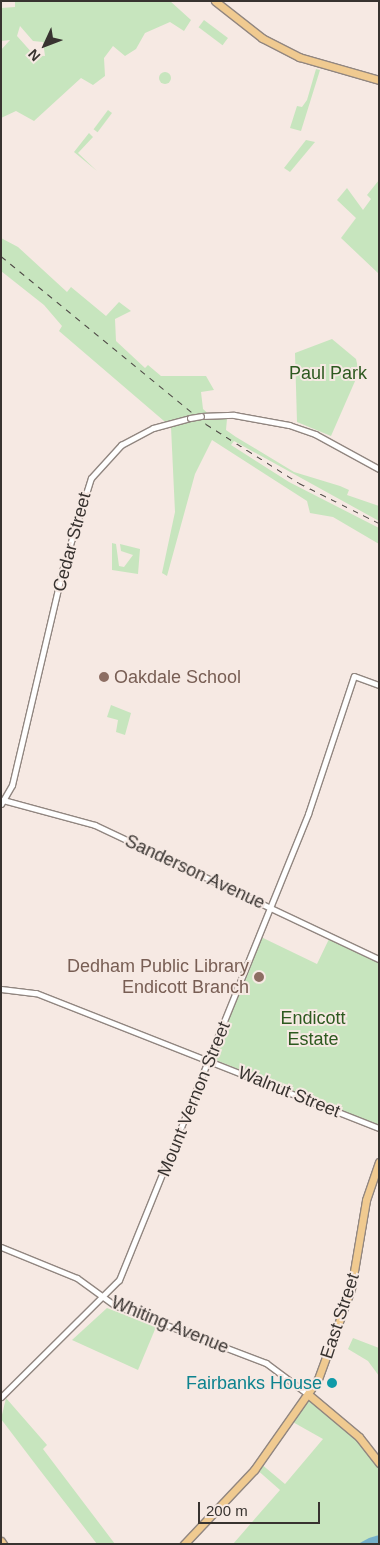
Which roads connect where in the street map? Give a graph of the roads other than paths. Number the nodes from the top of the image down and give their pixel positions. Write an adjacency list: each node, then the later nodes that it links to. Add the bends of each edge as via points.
1 (215, 1): 2 (main road, via 262,38 299,57)
2 (379, 80)
3 (379, 469): 5 (street, Cedar Street, bridge, via 315,434 289,425 234,415 190,418 153,428 121,445 100,464 88,484)
4 (379, 685): 6 (street, Mount Vernon Street, via 354,676 315,796)
5 (3, 802): 6 (street, Sanderson Avenue, via 82,820)
6 (271, 907): 7 (street, Sanderson Avenue); 9 (street, Mount Vernon Street)
7 (379, 959)
8 (1, 989): 9 (street, Walnut Street, via 36,992)
9 (209, 1060): 10 (street, Walnut Street); 13 (street, Mount Vernon Street, via 131,1254)
10 (379, 1128)
11 (379, 1162): 14 (main road, East Street, via 366,1200 351,1290)
12 (1, 1246): 13 (street, Whiting Avenue, via 78,1278)
13 (105, 1299): 14 (street, Whiting Avenue, via 266,1363); 15 (street, Mount Vernon Street)
14 (309, 1395): 16 (main road, via 359,1437); 17 (main road, East Street, via 254,1470)
15 (2, 1396)
16 (379, 1463)
17 (184, 1544)

